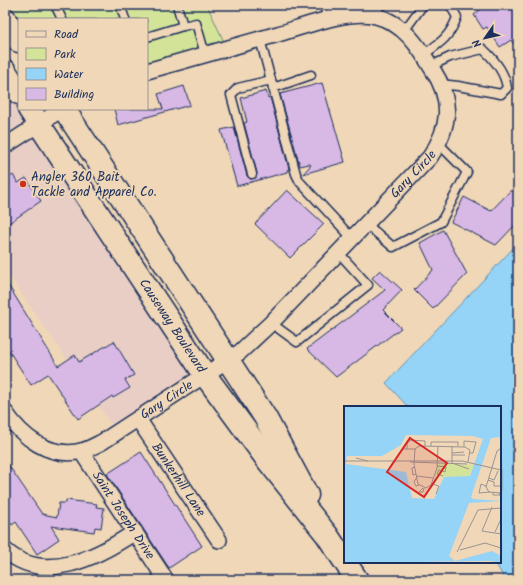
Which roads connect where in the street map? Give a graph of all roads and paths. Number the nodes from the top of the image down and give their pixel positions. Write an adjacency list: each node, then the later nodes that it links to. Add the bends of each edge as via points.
1 (55, 5): 8 (lane)
2 (120, 5): 9 (lane)
3 (177, 5): 12 (lane)
4 (324, 5): 11 (lane)
5 (423, 5): 13 (lane)
6 (450, 5): 18 (lane, via 457,17 453,28)
7 (378, 10): 11 (street, Gary Circle); 13 (street, Gary Circle)
8 (62, 18)
9 (125, 18)
10 (5, 19): 15 (street)
11 (328, 20): 16 (street, Gary Circle)
12 (183, 26): 14 (lane); 17 (lane, via 196,23)
13 (404, 31): 18 (street, Gary Circle)
14 (148, 37)
15 (18, 39)
16 (260, 39): 17 (street, Gary Circle); 22 (lane)
17 (205, 54): 20 (street, Gary Circle)
18 (427, 60): 23 (street, Gary Circle); 23 (lane, via 484,49 506,78 508,88 501,94)
19 (5, 71): 24 (street)
20 (148, 71)
21 (311, 74): 22 (lane)
22 (272, 84): 30 (lane, via 238,88 231,95); 32 (lane, via 300,182)
23 (440, 84): 28 (street, Gary Circle, via 446,98 446,116)
24 (18, 91)
25 (59, 110): 27 (street)
26 (64, 110): 35 (street, Causeway Boulevard)
27 (34, 116): 29 (street); 36 (street, Causeway Boulevard)
28 (439, 144): 31 (street, Gary Circle, via 430,157); 31 (lane, via 467,172 441,222 393,248)
29 (6, 145)
30 (252, 174)
31 (365, 223): 32 (street, Gary Circle)
32 (352, 238): 33 (street, Gary Circle)
33 (338, 252): 34 (street, Gary Circle); 34 (lane, via 368,285 297,342)
34 (271, 323): 35 (street, Gary Circle)
35 (228, 360): 36 (street, Gary Circle); 41 (street, Causeway Boulevard, via 265,417)
36 (205, 375): 38 (street, Gary Circle); 41 (street, Causeway Boulevard)
37 (5, 412): 39 (street, via 26,438 42,447 62,452)
38 (138, 419): 39 (street, Gary Circle, via 102,442); 42 (street, Bunkerhill Lane)
39 (81, 451): 40 (street, Saint Joseph Drive)
40 (135, 532): 43 (street, via 81,568 64,576 44,577 24,570); 46 (street, Saint Joseph Drive)
41 (327, 535): 44 (street, Causeway Boulevard)
42 (219, 540)
43 (5, 550)
44 (344, 560)
45 (346, 563): 47 (street, Causeway Boulevard)
46 (166, 580)
47 (357, 580)

